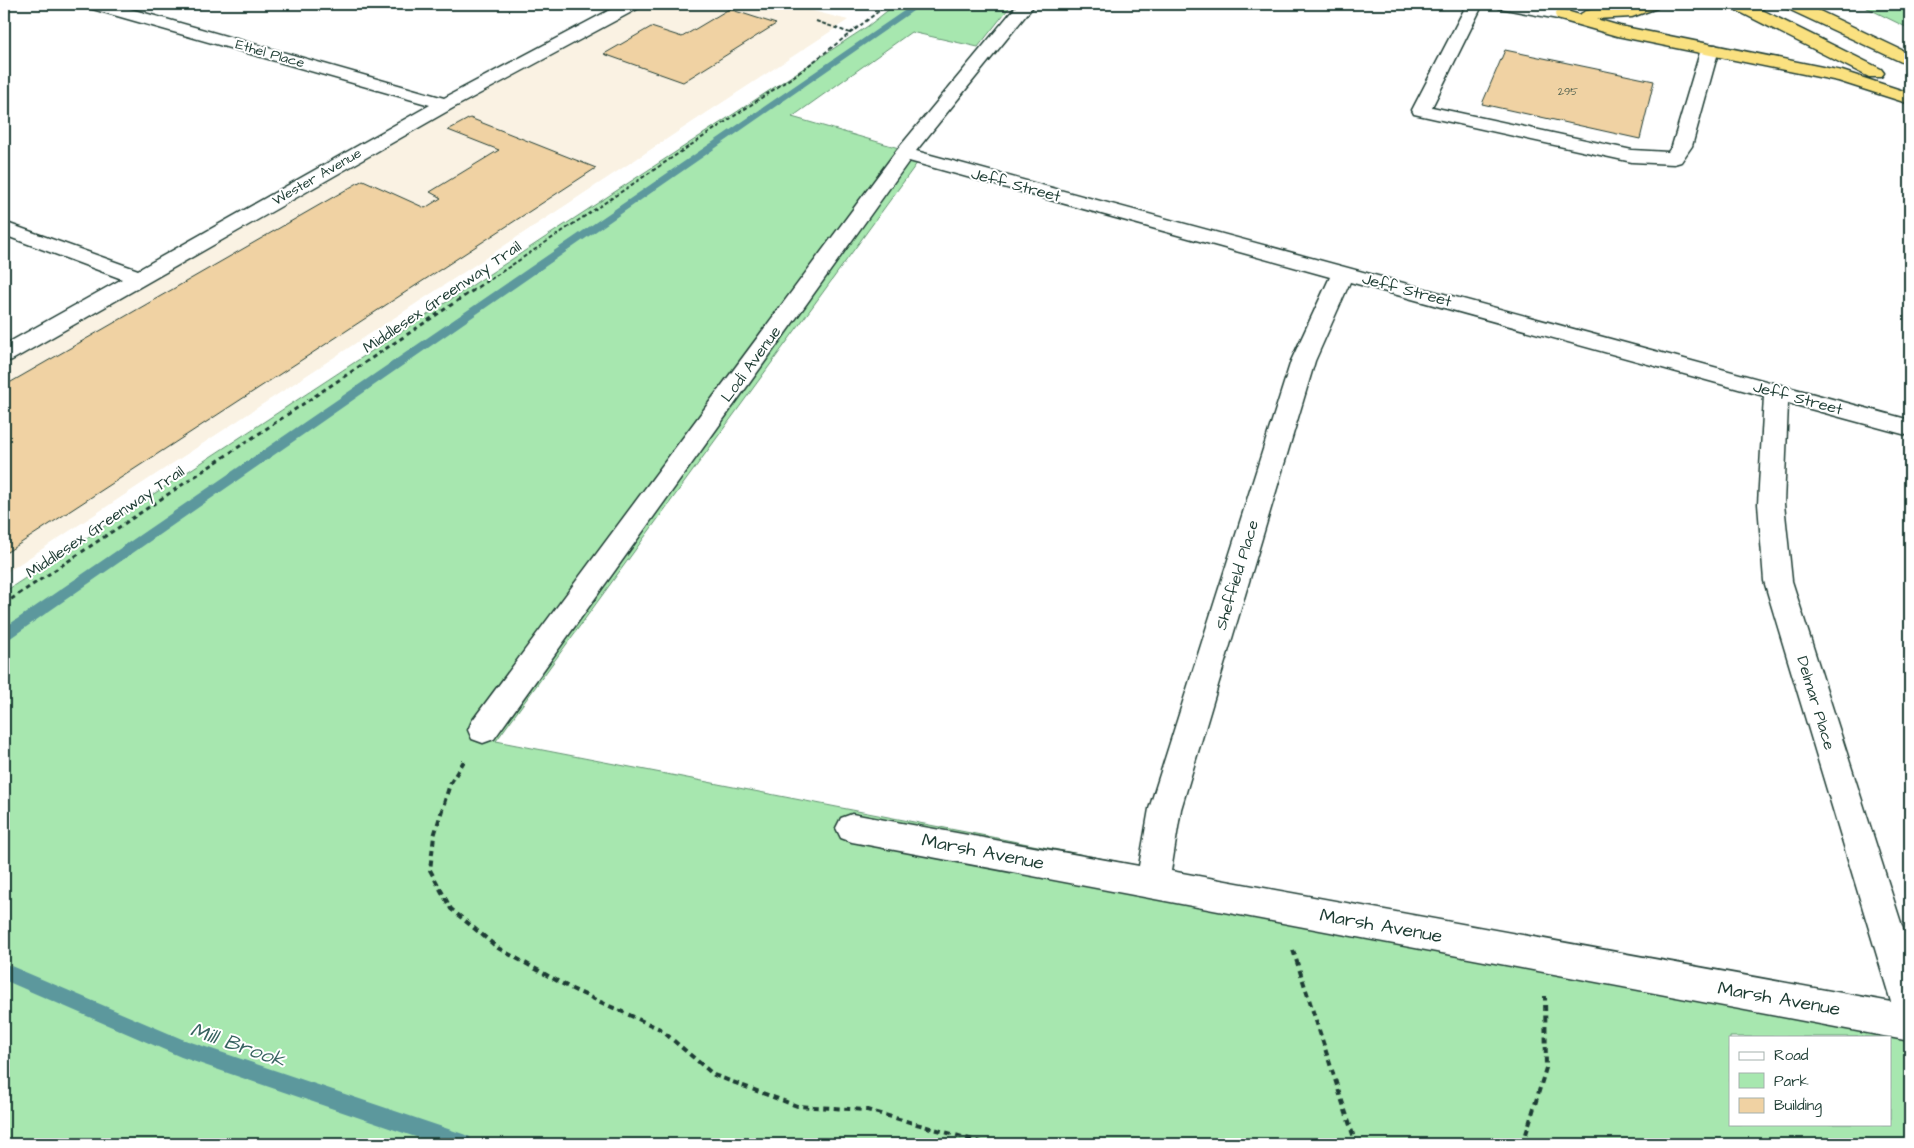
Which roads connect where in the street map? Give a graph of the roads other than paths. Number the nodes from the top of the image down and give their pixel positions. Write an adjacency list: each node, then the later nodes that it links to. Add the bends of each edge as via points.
1 (95, 4): 14 (street, Ethel Place)
2 (633, 4): 14 (street, Wester Avenue)
3 (1028, 4): 15 (street, Lodi Avenue)
4 (1475, 4): 10 (street, via 1421,110 1632,156 1674,158 1682,146)
5 (1505, 4): 9 (street)
6 (1651, 4): 9 (highway, via 1632,12)
7 (1738, 4): 12 (highway)
8 (1792, 4): 11 (highway)
9 (1563, 15): 10 (highway, via 1617,31)
10 (1710, 49): 13 (highway, via 1842,76)
11 (1910, 61)
12 (1910, 90)
13 (1910, 99)
14 (446, 104): 18 (street, Wester Avenue)
15 (904, 154): 17 (street, Jeff Street); 22 (street, Lodi Avenue)
16 (4, 228): 18 (street)
17 (1343, 273): 20 (street, Jeff Street); 24 (street, Sheffield Place, via 1303,361 1165,809)
18 (141, 278): 19 (street, Wester Avenue)
19 (4, 355)
20 (1776, 392): 21 (street, Jeff Street); 25 (street, Delmar Place, via 1770,504 1778,581)
21 (1910, 428)
22 (482, 730)
23 (852, 828): 24 (street, Marsh Avenue)
24 (1152, 884): 26 (street, Marsh Avenue)
25 (1910, 1006)
26 (1910, 1023)

